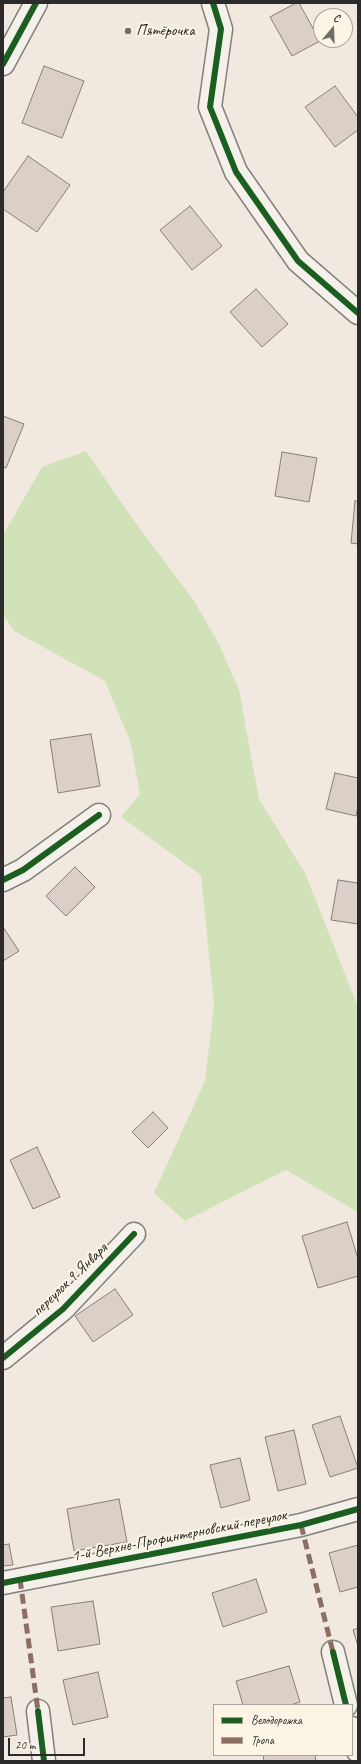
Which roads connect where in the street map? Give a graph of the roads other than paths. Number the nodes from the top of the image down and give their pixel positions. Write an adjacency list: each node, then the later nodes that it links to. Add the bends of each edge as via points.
1 (36, 3): 3 (street)
2 (213, 3): 4 (street, via 221,29 210,106 236,172 298,261)
3 (3, 64)
4 (358, 313)
5 (99, 815): 6 (street, via 23,870)
6 (3, 880)
7 (134, 1234): 8 (street, переулок 9 Января, via 63,1309)
8 (3, 1358)
9 (358, 1509): 10 (street, 1-й Верхне-Профинтерновский переулок, via 301,1525)
10 (3, 1583)
11 (333, 1652): 12 (street)
12 (346, 1704)
13 (38, 1711): 16 (street)
14 (353, 1732): 15 (street)
15 (358, 1752)
16 (44, 1761)

